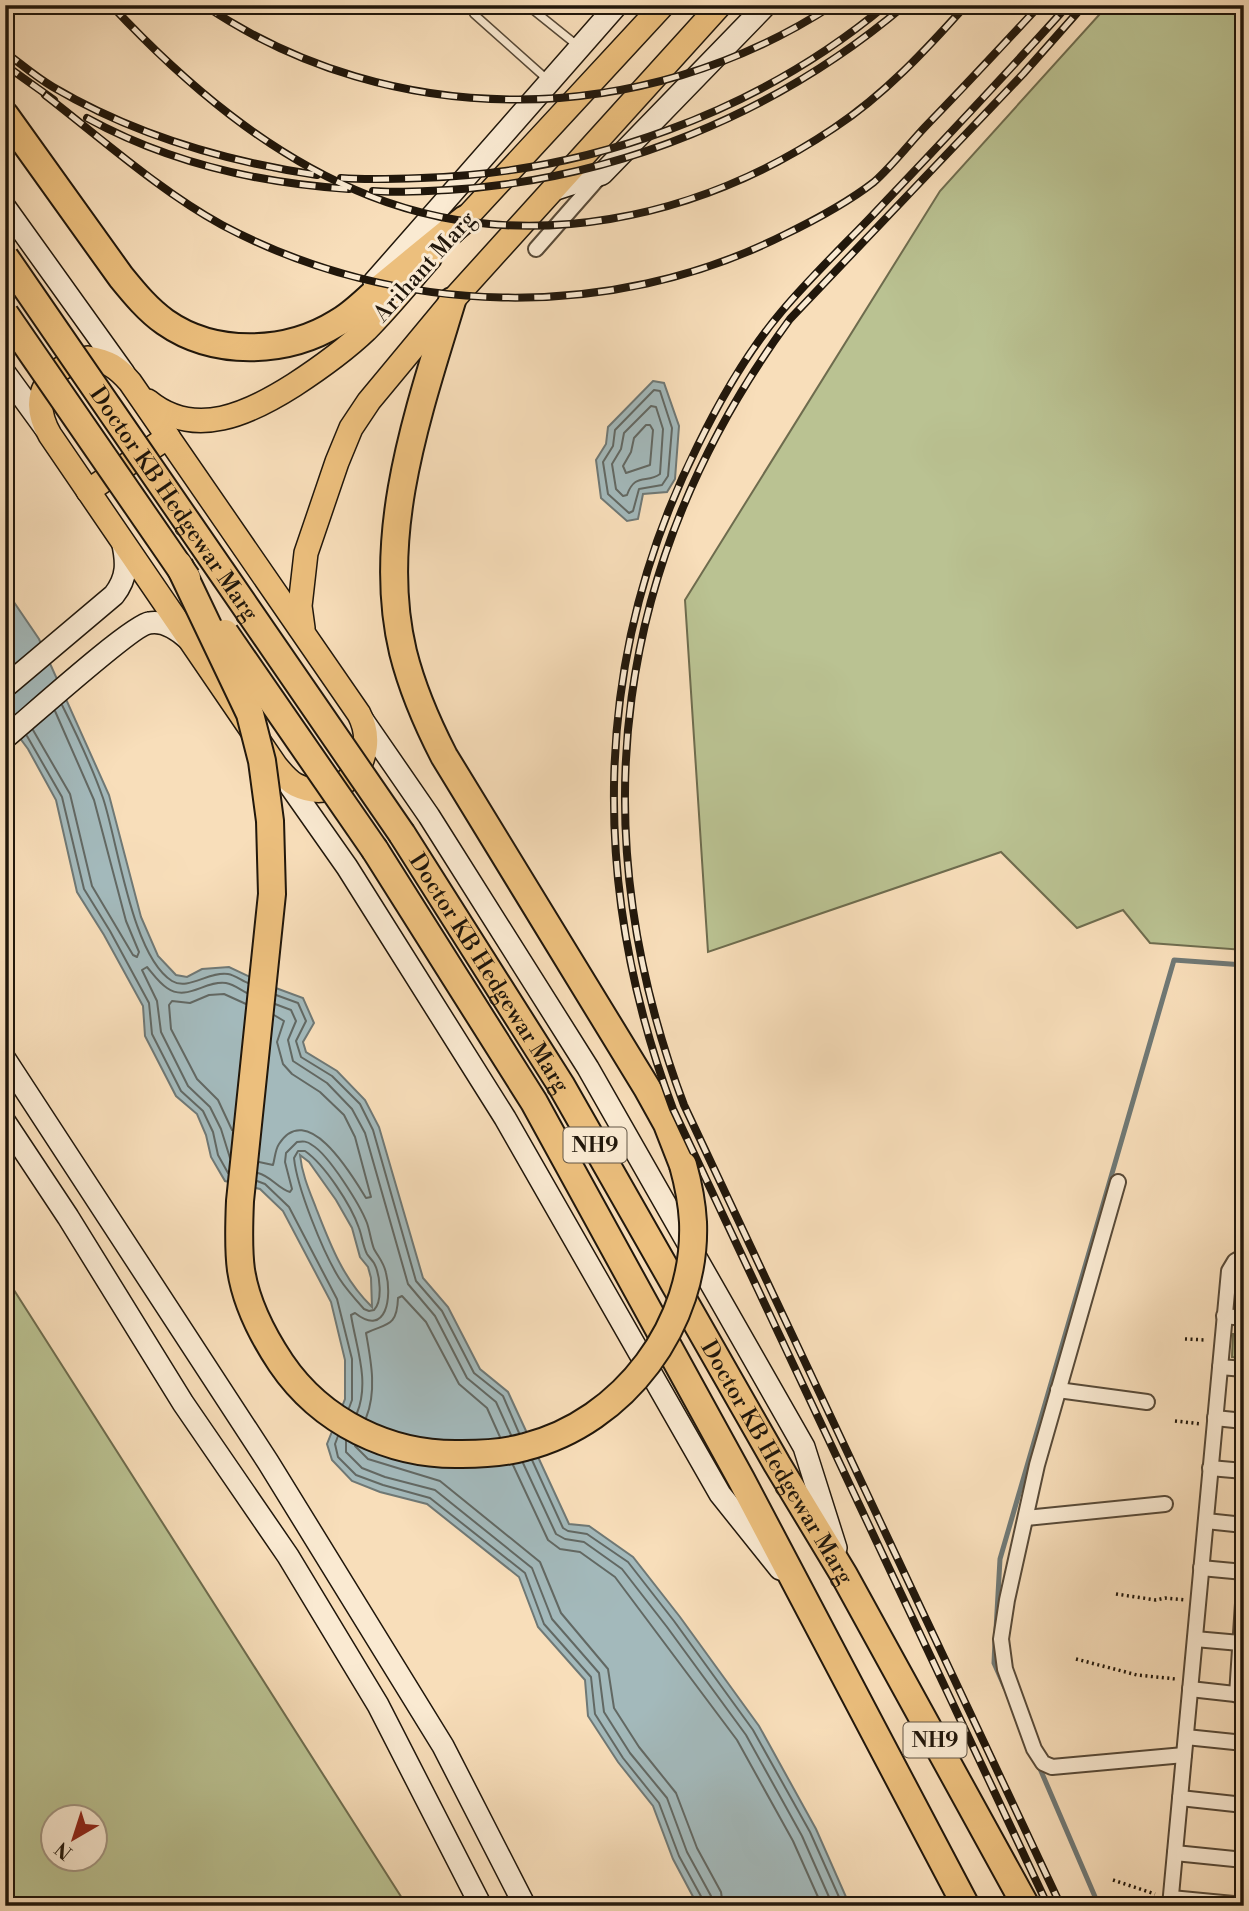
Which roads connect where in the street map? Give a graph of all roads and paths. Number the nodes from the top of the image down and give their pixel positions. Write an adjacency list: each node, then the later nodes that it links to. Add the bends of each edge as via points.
1 (474, 5): 8 (lane, via 474,14)
2 (527, 5): 7 (lane)
3 (617, 5): 7 (street)
4 (663, 5): 13 (main road, Arihant Marg)
5 (720, 5): 11 (main road, Arihant Marg)
6 (766, 5): 10 (street)
7 (579, 47): 8 (street)
8 (550, 81): 18 (street)
9 (5, 115): 18 (highway, via 121,277 166,323 196,337 251,349 283,345)
10 (602, 174): 11 (street); 14 (street)
11 (553, 190): 16 (main road, Arihant Marg)
12 (5, 207): 20 (street)
13 (465, 219): 18 (highway); 20 (main road, Arihant Marg, via 359,336 332,359 242,414 190,421 173,417)
14 (536, 249)
15 (5, 257): 56 (highway, Doctor KB Hedgewar Marg / NH9, bridge, via 402,834 561,1085)
16 (452, 301): 25 (highway, bridge, via 428,379 395,536 394,592 403,650 444,756 667,1124 683,1165 693,1222 683,1293 650,1361 633,1383 590,1418 548,1440 494,1453 441,1455 384,1443 326,1412 293,1382 253,1311 242,1272 240,1202 272,894 270,821 250,715); 27 (main road, Arihant Marg, via 369,401 337,462 306,554 300,606)
17 (5, 313): 25 (highway, Doctor KB Hedgewar Marg, bridge)
18 (338, 323)
19 (5, 373): 21 (street)
20 (133, 385): 21 (main road, via 106,361 71,362 56,371 40,402 41,419); 22 (main road)
21 (50, 435): 23 (main road)
22 (168, 437): 23 (main road); 26 (main road)
23 (88, 491): 24 (main road)
24 (122, 540): 28 (main road); 29 (street, via 126,559 123,584)
25 (179, 565): 60 (highway, Doctor KB Hedgewar Marg / NH9, bridge, via 375,850 534,1102)
26 (285, 606): 27 (main road); 28 (main road)
27 (313, 648): 30 (main road)
28 (198, 652): 31 (street, via 172,627 146,623); 32 (main road)
29 (5, 687)
30 (359, 714): 32 (main road, via 368,742 364,759 344,782 314,790 290,781); 56 (street, via 588,1068 804,1447)
31 (5, 738)
32 (276, 766): 60 (street, via 347,867 505,1118 720,1494)
33 (5, 1059): 78 (street, via 268,1462 443,1746)
34 (5, 1122): 77 (street, via 183,1403 288,1556 378,1705)
35 (1118, 1182): 43 (street)
36 (1244, 1256): 37 (street, via 1229,1271)
37 (1224, 1316): 38 (street); 40 (street)
38 (1244, 1318)
39 (1185, 1339): 40 (path)
40 (1222, 1341): 41 (street)
41 (1220, 1367): 42 (street); 47 (street)
42 (1244, 1369)
43 (1058, 1390): 44 (street); 51 (street)
44 (1147, 1402)
45 (1244, 1420): 47 (street)
46 (1175, 1421): 47 (path)
47 (1215, 1421): 48 (street)
48 (1210, 1468): 49 (street); 52 (street)
49 (1244, 1471)
50 (1165, 1504): 51 (street)
51 (1026, 1518): 69 (street, via 1002,1639 1005,1669 1038,1758 1052,1767)
52 (1206, 1521): 53 (street); 54 (street)
53 (1244, 1525)
54 (1201, 1568): 55 (street); 59 (street)
55 (1244, 1572)
56 (844, 1575): 80 (highway, Doctor KB Hedgewar Marg / NH9)
57 (1244, 1588): 61 (street)
58 (1115, 1594): 59 (path)
59 (1198, 1602): 62 (street)
60 (807, 1604): 79 (highway, Doctor KB Hedgewar Marg)
61 (1242, 1628): 63 (street)
62 (1195, 1639): 63 (street); 65 (street)
63 (1240, 1643): 66 (street)
64 (1076, 1659): 65 (path)
65 (1191, 1685): 66 (street); 67 (street)
66 (1240, 1695)
67 (1186, 1737): 68 (street); 69 (street)
68 (1244, 1743)
69 (1184, 1755): 70 (street)
70 (1180, 1798): 71 (street); 72 (street)
71 (1244, 1805)
72 (1175, 1853): 73 (street); 75 (street)
73 (1244, 1860)
74 (1113, 1880): 75 (path)
75 (1171, 1900): 76 (street)
76 (1244, 1905)
77 (481, 1906)
78 (525, 1906)
79 (965, 1906)
80 (1026, 1906)

